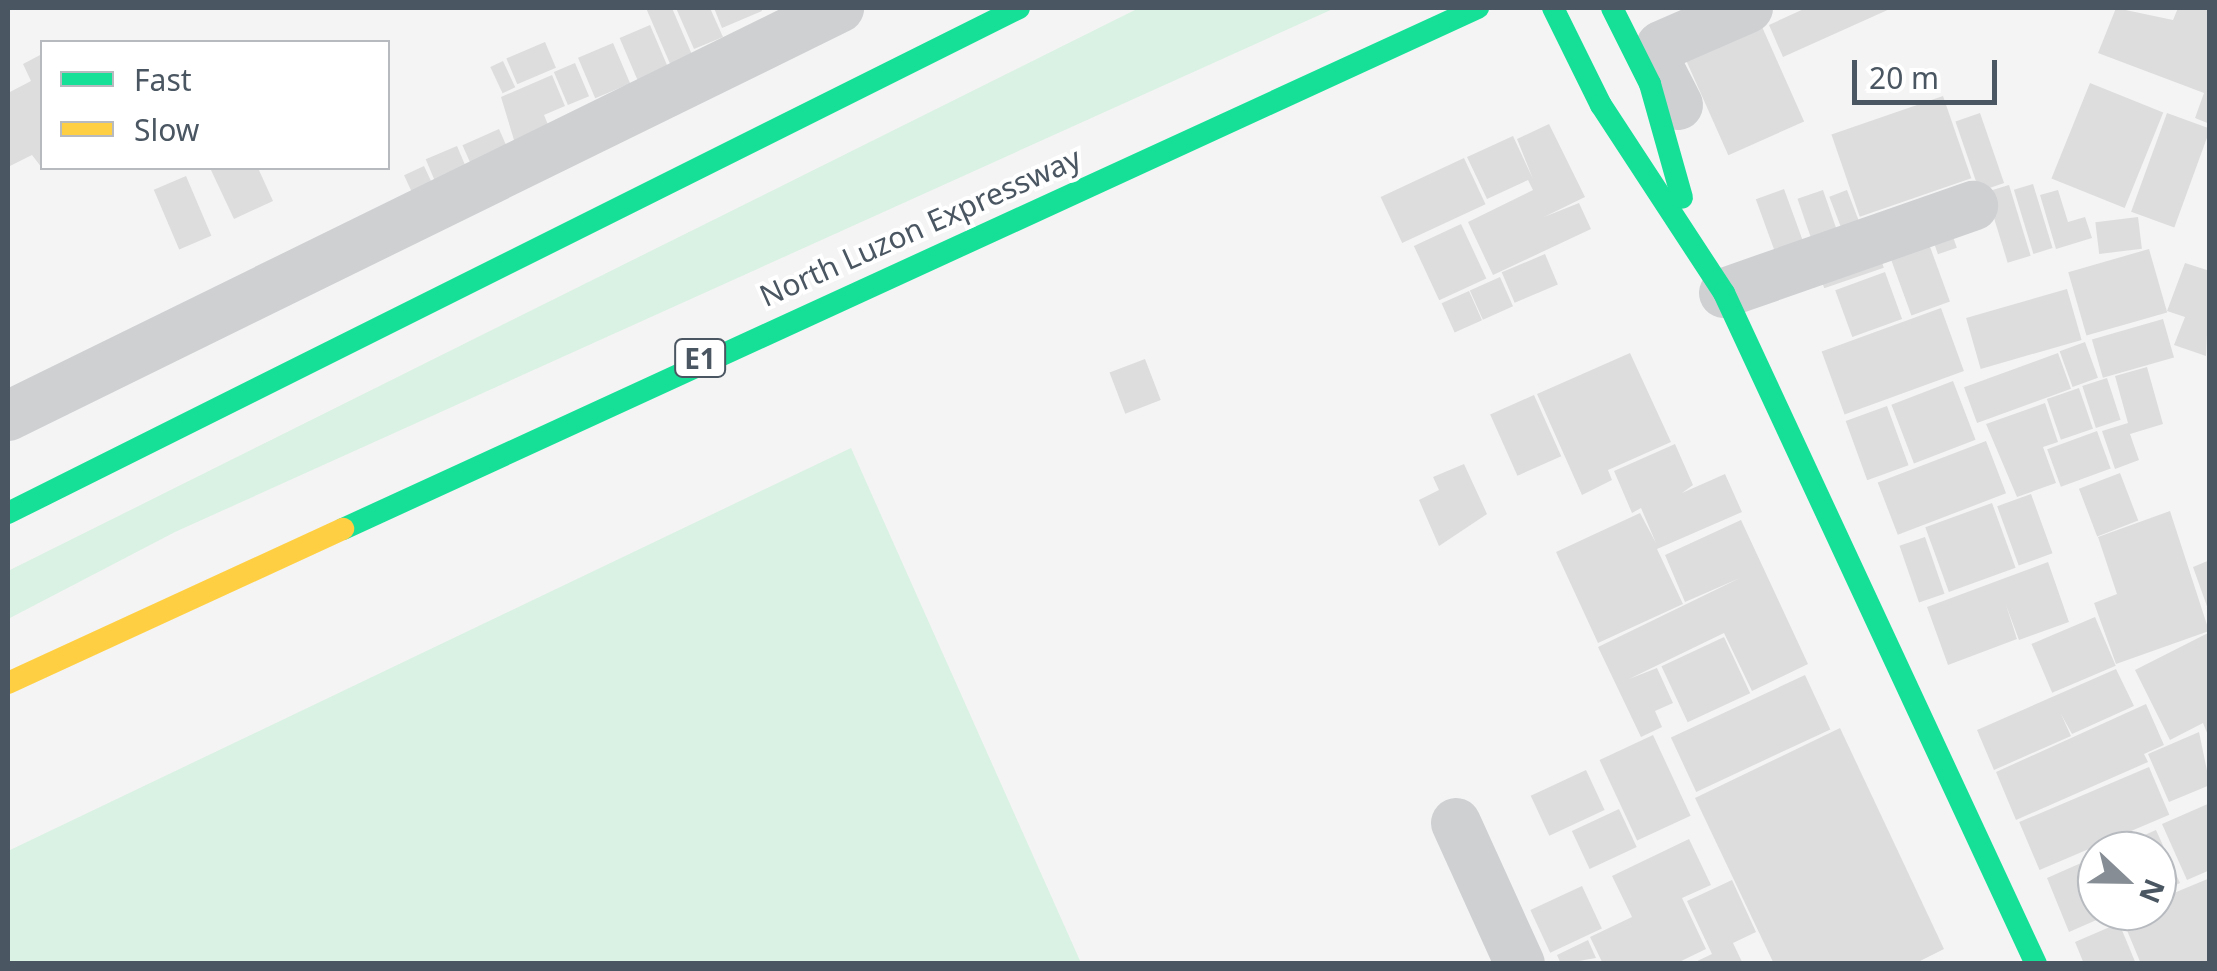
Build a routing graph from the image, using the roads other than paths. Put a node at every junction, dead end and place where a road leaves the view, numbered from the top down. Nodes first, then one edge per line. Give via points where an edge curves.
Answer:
1 (839, 8) edge
2 (1020, 8) edge
3 (1478, 8) edge
4 (1553, 8) edge
5 (1612, 8) edge
6 (1748, 8) edge
7 (1973, 206) dead end
8 (1693, 240) junction
9 (1724, 293) junction
10 (8, 416) edge
11 (8, 513) edge
12 (8, 682) edge
13 (1456, 823) dead end
14 (1520, 964) edge
15 (2036, 964) edge

1 - 10 street
2 - 11 main road
3 - 12 main road, North Luzon Expressway / E1
4 - 8 main road via 1602,106
5 - 8 main road via 1650,84
6 - 8 street via 1661,46 1657,64 1703,172
7 - 9 street
8 - 9 main road
9 - 15 main road
13 - 14 street

